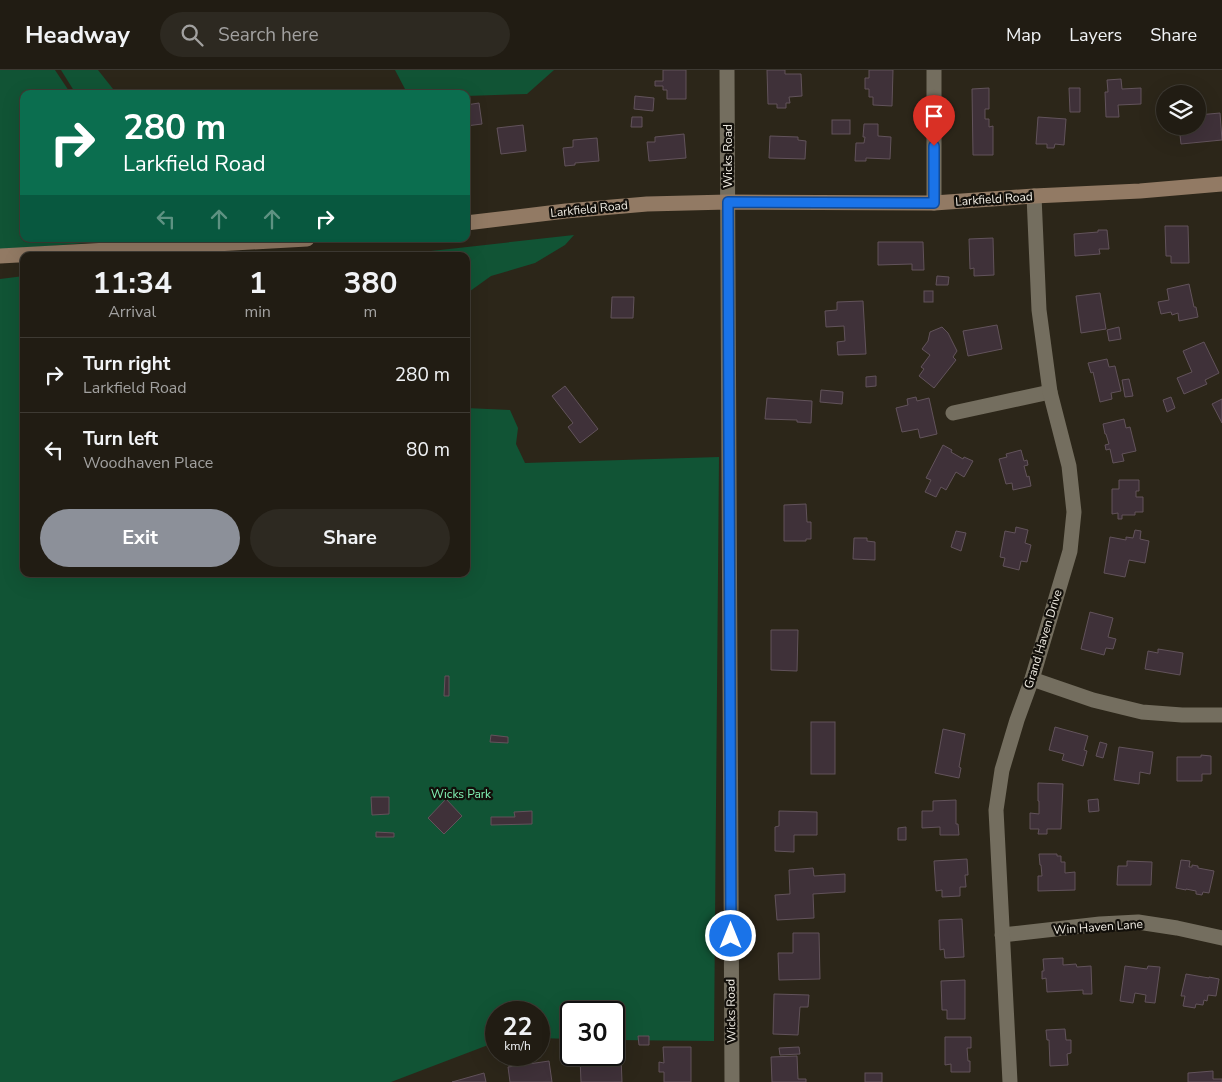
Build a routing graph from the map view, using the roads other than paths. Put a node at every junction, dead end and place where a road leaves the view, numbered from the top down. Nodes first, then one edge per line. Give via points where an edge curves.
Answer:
1 (727, 70) edge
2 (934, 70) edge
3 (1222, 184) edge
4 (1034, 196) junction
5 (728, 202) junction
6 (934, 203) junction
7 (470, 223) edge
8 (253, 242) edge
9 (72, 252) edge
10 (20, 255) edge
11 (0, 256) edge
12 (1050, 392) junction
13 (953, 413) dead end
14 (1032, 679) junction
15 (1222, 715) edge
16 (1002, 935) junction
17 (1222, 938) edge
18 (732, 1082) edge
19 (1010, 1082) edge

1 - 5 street, Wicks Road
2 - 6 street
3 - 4 main road, Larkfield Road
4 - 6 main road, Larkfield Road
4 - 12 street, Grand Haven Drive via 1040,310
5 - 6 main road, Larkfield Road
5 - 7 main road, Larkfield Road via 646,204
5 - 18 street, Wicks Road
8 - 9 main road
10 - 11 main road
12 - 13 street
12 - 14 street, Grand Haven Drive via 1069,466 1074,512 1070,551
14 - 15 street via 1093,700 1142,712
14 - 16 street, Grand Haven Drive via 1002,770 996,810
16 - 17 street, Win Haven Lane via 1138,922
16 - 19 street, Grand Haven Drive

